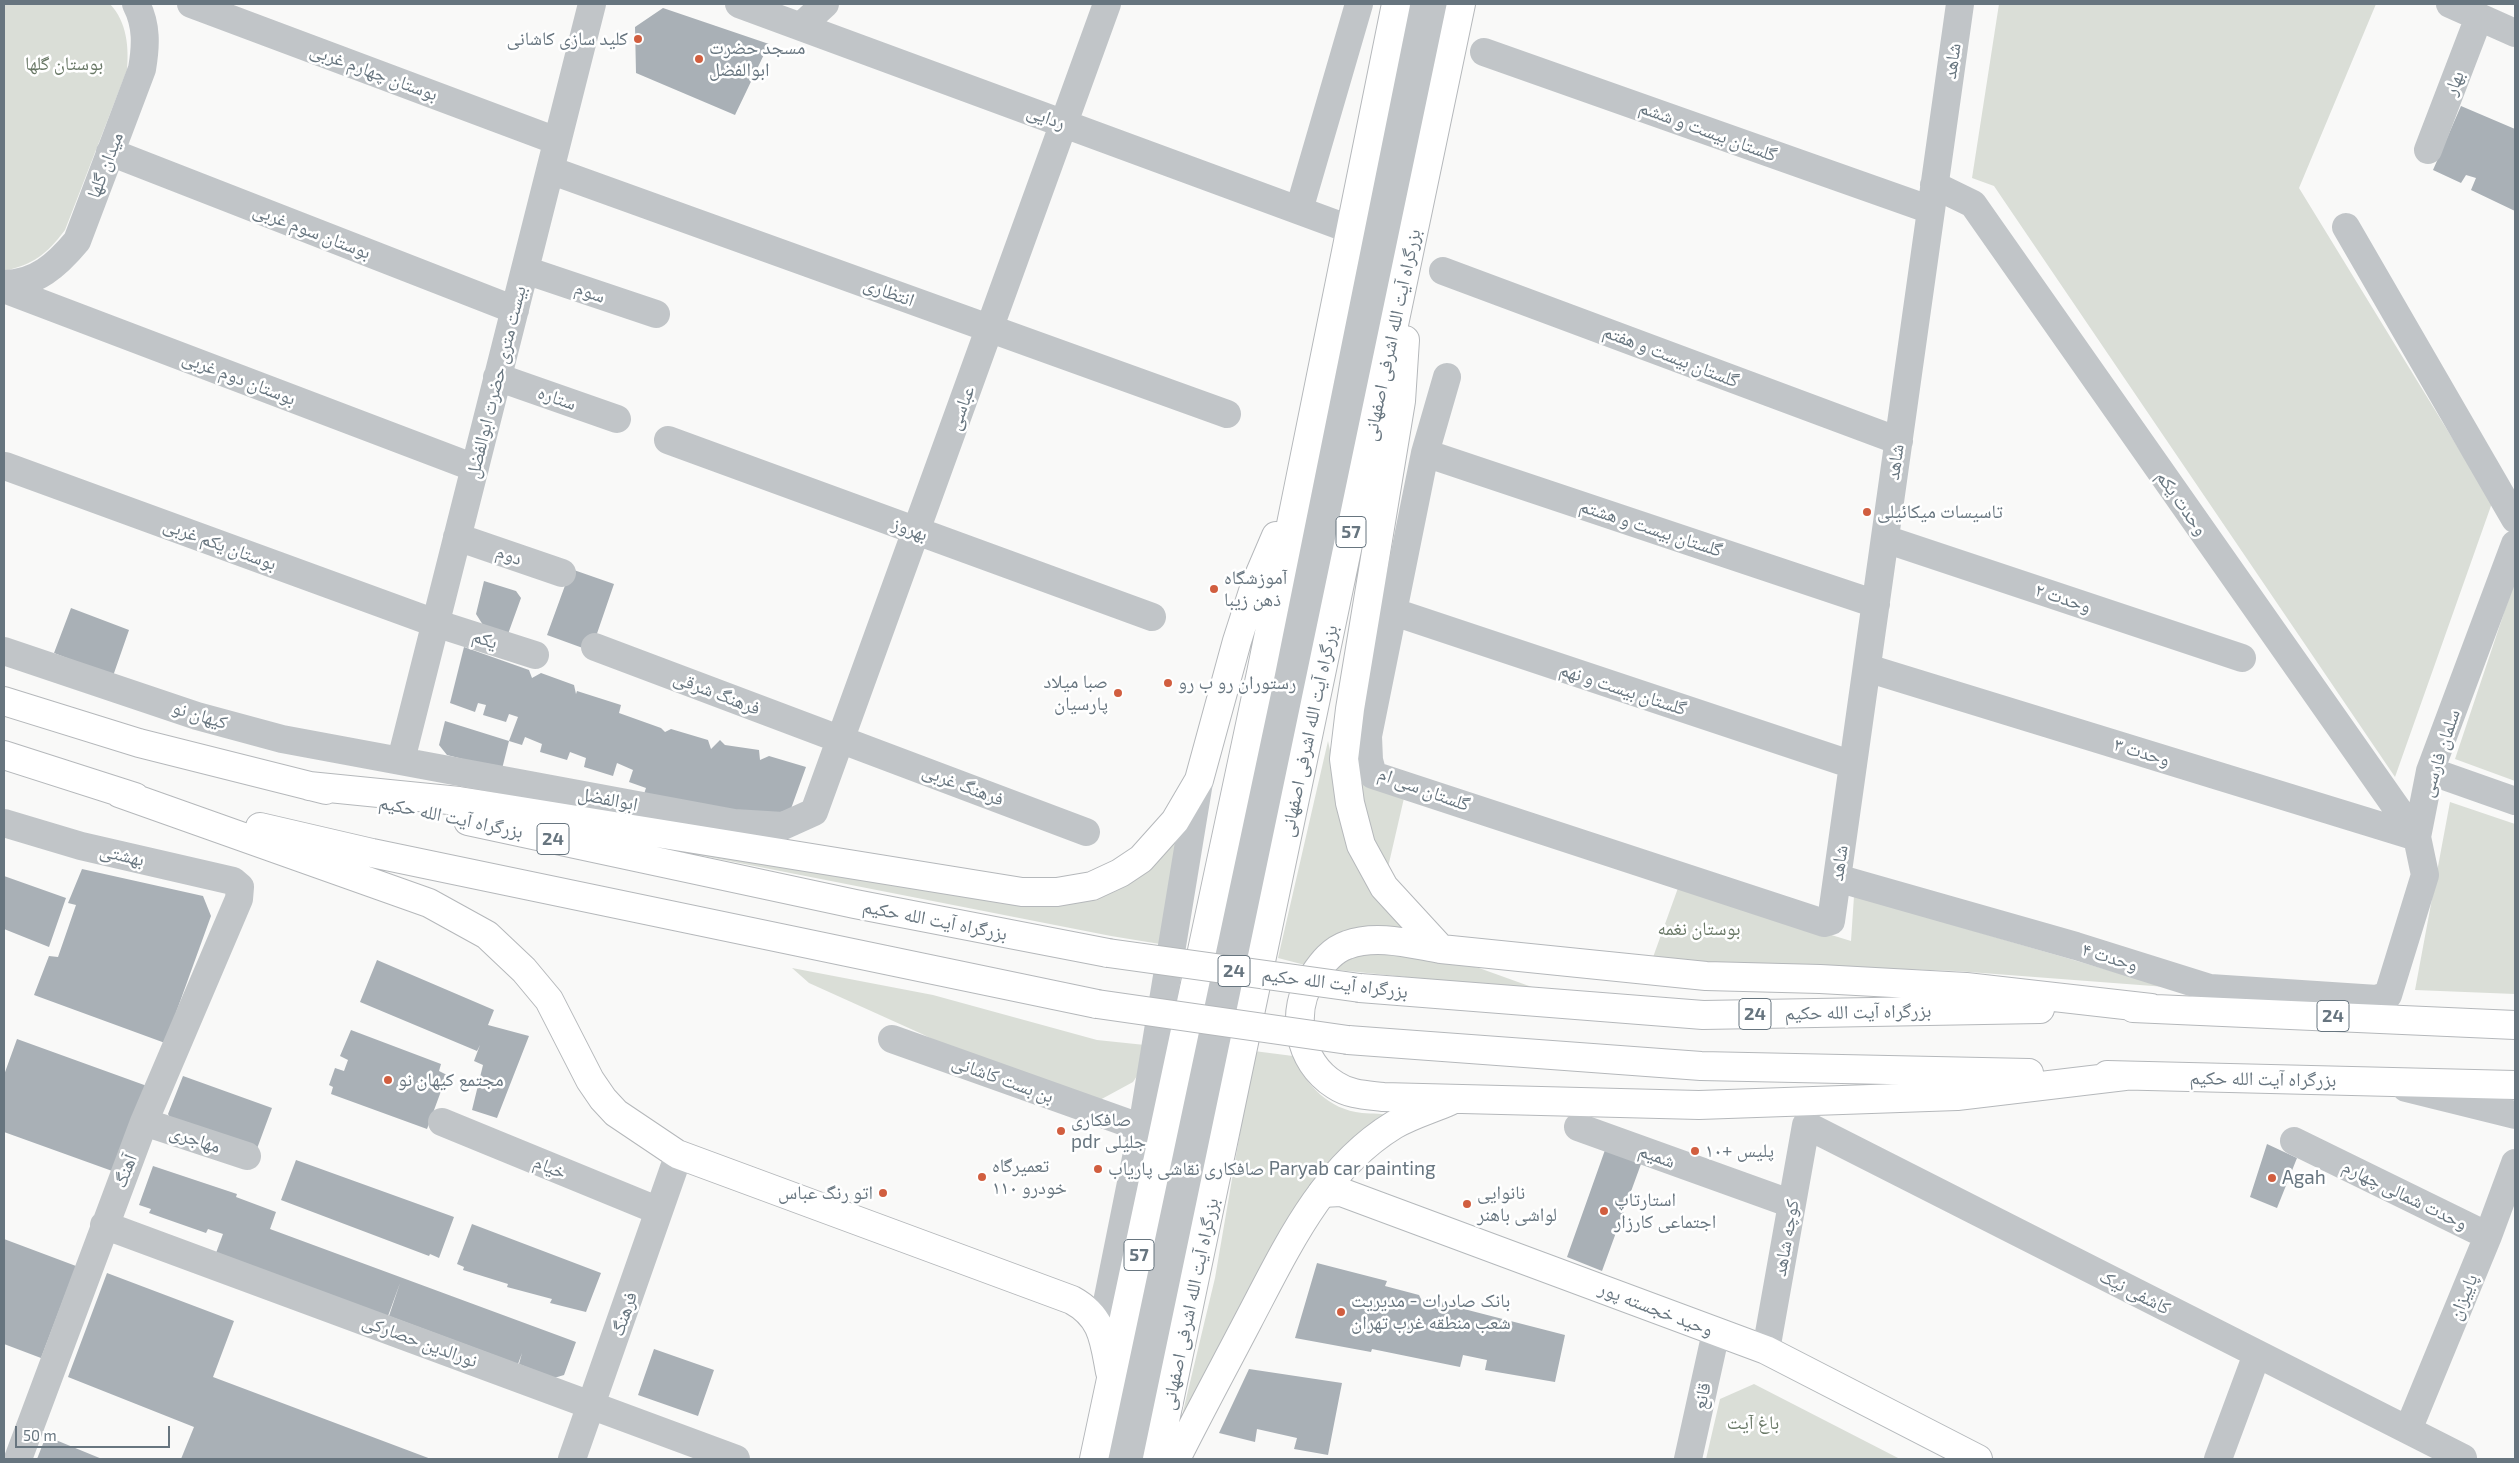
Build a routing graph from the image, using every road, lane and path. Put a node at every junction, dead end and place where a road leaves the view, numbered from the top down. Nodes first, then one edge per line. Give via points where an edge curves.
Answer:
1 (136, 4) edge
2 (191, 4) edge
3 (592, 4) edge
4 (739, 4) edge
5 (825, 4) edge
6 (1107, 4) edge
7 (1359, 4) edge
8 (1403, 4) edge
9 (1440, 4) edge
10 (1461, 4) edge
11 (1960, 4) edge
12 (2450, 4) edge
13 (2479, 17) junction
14 (801, 26) junction
15 (2515, 33) edge
16 (1484, 52) dead end
17 (1064, 123) junction
18 (557, 140) junction
19 (2428, 150) dead end
20 (110, 152) junction
21 (550, 170) junction
22 (1933, 198) junction
23 (1299, 210) junction
24 (2346, 227) dead end
25 (1352, 230) junction
26 (1411, 245) junction
27 (525, 270) junction
28 (1443, 270) dead end
29 (4, 284) edge
30 (4, 289) edge
31 (514, 310) junction
32 (656, 314) dead end
33 (990, 328) junction
34 (1447, 377) dead end
35 (498, 378) junction
36 (1227, 414) dead end
37 (617, 419) dead end
38 (668, 440) dead end
39 (1898, 441) junction
40 (1425, 453) junction
41 (5, 466) dead end
42 (475, 468) junction
43 (1299, 479) junction
44 (2515, 519) edge
45 (916, 531) junction
46 (457, 537) junction
47 (1885, 539) junction
48 (2515, 544) edge
49 (562, 573) dead end
50 (1876, 604) junction
51 (1394, 612) junction
52 (1152, 617) dead end
53 (436, 623) junction
54 (595, 647) dead end
55 (4, 651) edge
56 (535, 655) dead end
57 (2242, 658) dead end
58 (1867, 668) junction
59 (4, 701) edge
60 (840, 739) junction
61 (4, 755) edge
62 (401, 760) junction
63 (1853, 765) junction
64 (2430, 771) junction
65 (1199, 780) junction
66 (309, 786) junction
67 (119, 793) junction
68 (2515, 801) edge
69 (814, 812) joint
70 (4, 823) edge
71 (1086, 832) dead end
72 (2417, 837) junction
73 (1837, 878) junction
74 (240, 887) joint
75 (1831, 921) joint
76 (1441, 949) junction
77 (2388, 995) joint
78 (2151, 1008) junction
79 (2515, 1024) edge
80 (892, 1040) dead end
81 (2125, 1076) junction
82 (2378, 1082) junction
83 (2515, 1085) edge
84 (1458, 1098) junction
85 (2515, 1115) edge
86 (144, 1122) junction
87 (442, 1122) dead end
88 (1806, 1125) joint
89 (1578, 1127) dead end
90 (1142, 1128) junction
91 (2294, 1142) dead end
92 (247, 1156) dead end
93 (2515, 1163) edge
94 (674, 1168) dead end
95 (1322, 1193) junction
96 (1792, 1204) junction
97 (659, 1211) junction
98 (104, 1224) junction
99 (2488, 1236) junction
100 (1101, 1332) junction
101 (1716, 1332) junction
102 (1766, 1350) junction
103 (2257, 1354) junction
104 (1112, 1384) junction
105 (593, 1405) junction
106 (2408, 1430) junction
107 (2463, 1458) edge
108 (18, 1459) edge
109 (572, 1459) edge
110 (736, 1459) edge
111 (1094, 1459) edge
112 (1115, 1459) edge
113 (1137, 1459) edge
114 (1157, 1459) edge
115 (1176, 1459) edge
116 (1688, 1459) edge
117 (1978, 1459) edge
118 (2218, 1459) edge

1 - 20 street, میدان گلها via 145,29 146,49 142,69
2 - 18 street, بوستان چهارم غربی
3 - 18 street, بیست متری حضرت ابوالفضل
4 - 14 street, ردایی
5 - 14 street
6 - 17 street, عباسی
7 - 8 street
7 - 23 street
8 - 25 main road, 57
8 - 112 street via 1359,296 1293,594 1225,944 1199,1053 1165,1235
9 - 113 street via 1318,588 1290,746 1226,1057
10 - 26 main road, بزرگراه آیت الله اشرفی اصفهانی / 57
11 - 22 street, شاهد
12 - 13 street
13 - 15 street
13 - 19 street, بهار
14 - 17 street, ردایی
16 - 22 street, گلستان بیست و ششم
17 - 23 street, ردایی
17 - 33 street, عباسی
18 - 21 street, بیست متری حضرت ابوالفضل
20 - 29 street, میدان گلها via 76,241 60,262 37,277 18,284
20 - 31 street, بوستان سوم غربی
21 - 27 street, بیست متری حضرت ابوالفضل
21 - 33 street, انتظاری
22 - 39 street, شاهد
22 - 72 street, وحدت یکم via 1973,204
23 - 25 street, ردایی
24 - 44 street
25 - 43 main road, 57
26 - 76 main road via 1401,401 1344,760 1350,803 1364,851 1384,887
26 - 114 main road, بزرگراه آیت الله اشرفی اصفهانی / 57
27 - 31 street, بیست متری حضرت ابوالفضل
27 - 32 street, سوم
28 - 39 street, گلستان بیست و هفتم
30 - 42 street, بوستان دوم غربی
31 - 35 street, بیست متری حضرت ابوالفضل
33 - 36 street, انتظاری
33 - 45 street, عباسی
34 - 40 street, گلستان سی ام
35 - 37 street, ستاره
35 - 42 street, بیست متری حضرت ابوالفضل
38 - 45 street, بهروز
39 - 47 street, شاهد
40 - 50 street, گلستان بیست و هشتم
40 - 51 street, گلستان سی ام
41 - 53 street, بوستان یکم غربی
42 - 46 street, بیست متری حضرت ابوالفضل
43 - 65 main road via 1255,585
43 - 104 main road, 57
45 - 52 street, بهروز
45 - 60 street, عباسی
46 - 49 street, دوم
46 - 53 street, بیست متری حضرت ابوالفضل
47 - 50 street, شاهد
47 - 57 street, وحدت ۲
48 - 64 street, سلمان فارسی
50 - 58 street, شاهد
51 - 63 street, گلستان بیست و نهم
51 - 75 street, گلستان سی ام via 1368,736 1373,774 1824,923
53 - 56 street, یکم
53 - 62 street, بیست متری حضرت ابوالفضل
54 - 60 street, فرهنگ شرقی
55 - 62 street, کیهان نو via 206,718 282,739
58 - 63 street, شاهد
58 - 72 street, وحدت ۳
59 - 66 main road, بزرگراه آیت الله حکیم / 24 via 139,743
60 - 69 street, عباسی
60 - 71 street, فرهنگ غربی
61 - 67 main road, بزرگراه آیت الله حکیم
62 - 69 street, ابوالفضل via 734,823 784,826
63 - 73 street, شاهد
64 - 68 street
64 - 72 street, سلمان فارسی
65 - 66 main road via 1175,821 1141,858 1120,873 1092,886 1057,892 1022,892 459,801
65 - 90 street
66 - 78 main road, بزرگراه آیت الله حکیم / 24, bridge via 855,904 1108,953 1360,988 1703,1015
67 - 81 main road, بزرگراه آیت الله حکیم, bridge via 372,853 1097,1004 1348,1040 1701,1066
67 - 100 main road via 429,903 487,935 524,970 549,1000 590,1080 609,1106 676,1154 1072,1300 1087,1308
70 - 74 street, بهشتی via 81,846 233,881
72 - 77 street, سلمان فارسی via 2424,875
73 - 75 street, شاهد
73 - 77 street, وحدت ۴ via 2210,988 2377,999
74 - 86 street, آهنگ via 239,898
76 - 78 main road via 1706,976 1966,987
76 - 84 main road via 1368,940 1346,945 1325,959 1305,988 1300,1020 1304,1049 1316,1069 1335,1086 1355,1094 1374,1096
78 - 79 main road, بزرگراه آیت الله حکیم / 24
80 - 90 street, بن بست کاشانی
81 - 82 main road, بزرگراه آیت الله حکیم
81 - 84 main road via 1957,1096 1708,1105
82 - 83 main road, بزرگراه آیت الله حکیم
82 - 85 street
84 - 95 main road via 1394,1125 1362,1149
86 - 92 street, مهاجری
86 - 98 street, آهنگ
87 - 97 street, خیام
88 - 96 street, کوچه شاهد
88 - 103 street, کاشفی نیک
89 - 96 street, شمیم
90 - 100 street
91 - 99 street, وحدت شمالی چهارم
93 - 99 street, پاییزان
94 - 97 street, فرهنگ
95 - 101 main road, وحید خجسته پور via 1341,1192 1360,1198
95 - 115 main road via 1276,1267
96 - 102 street, کوچه شاهد
97 - 105 street, فرهنگ
98 - 105 street, نورالدین حصارکی
98 - 108 street, آهنگ
99 - 106 street, پاییزان
100 - 104 main road
101 - 102 main road, وحید خجسته پور
101 - 116 street, قانع
102 - 117 main road, وحید خجسته پور
103 - 106 street, کاشفی نیک
103 - 118 street
104 - 111 main road, 57
105 - 109 street, فرهنگ
105 - 110 street, نورالدین حصارکی
106 - 107 street, کاشفی نیک

